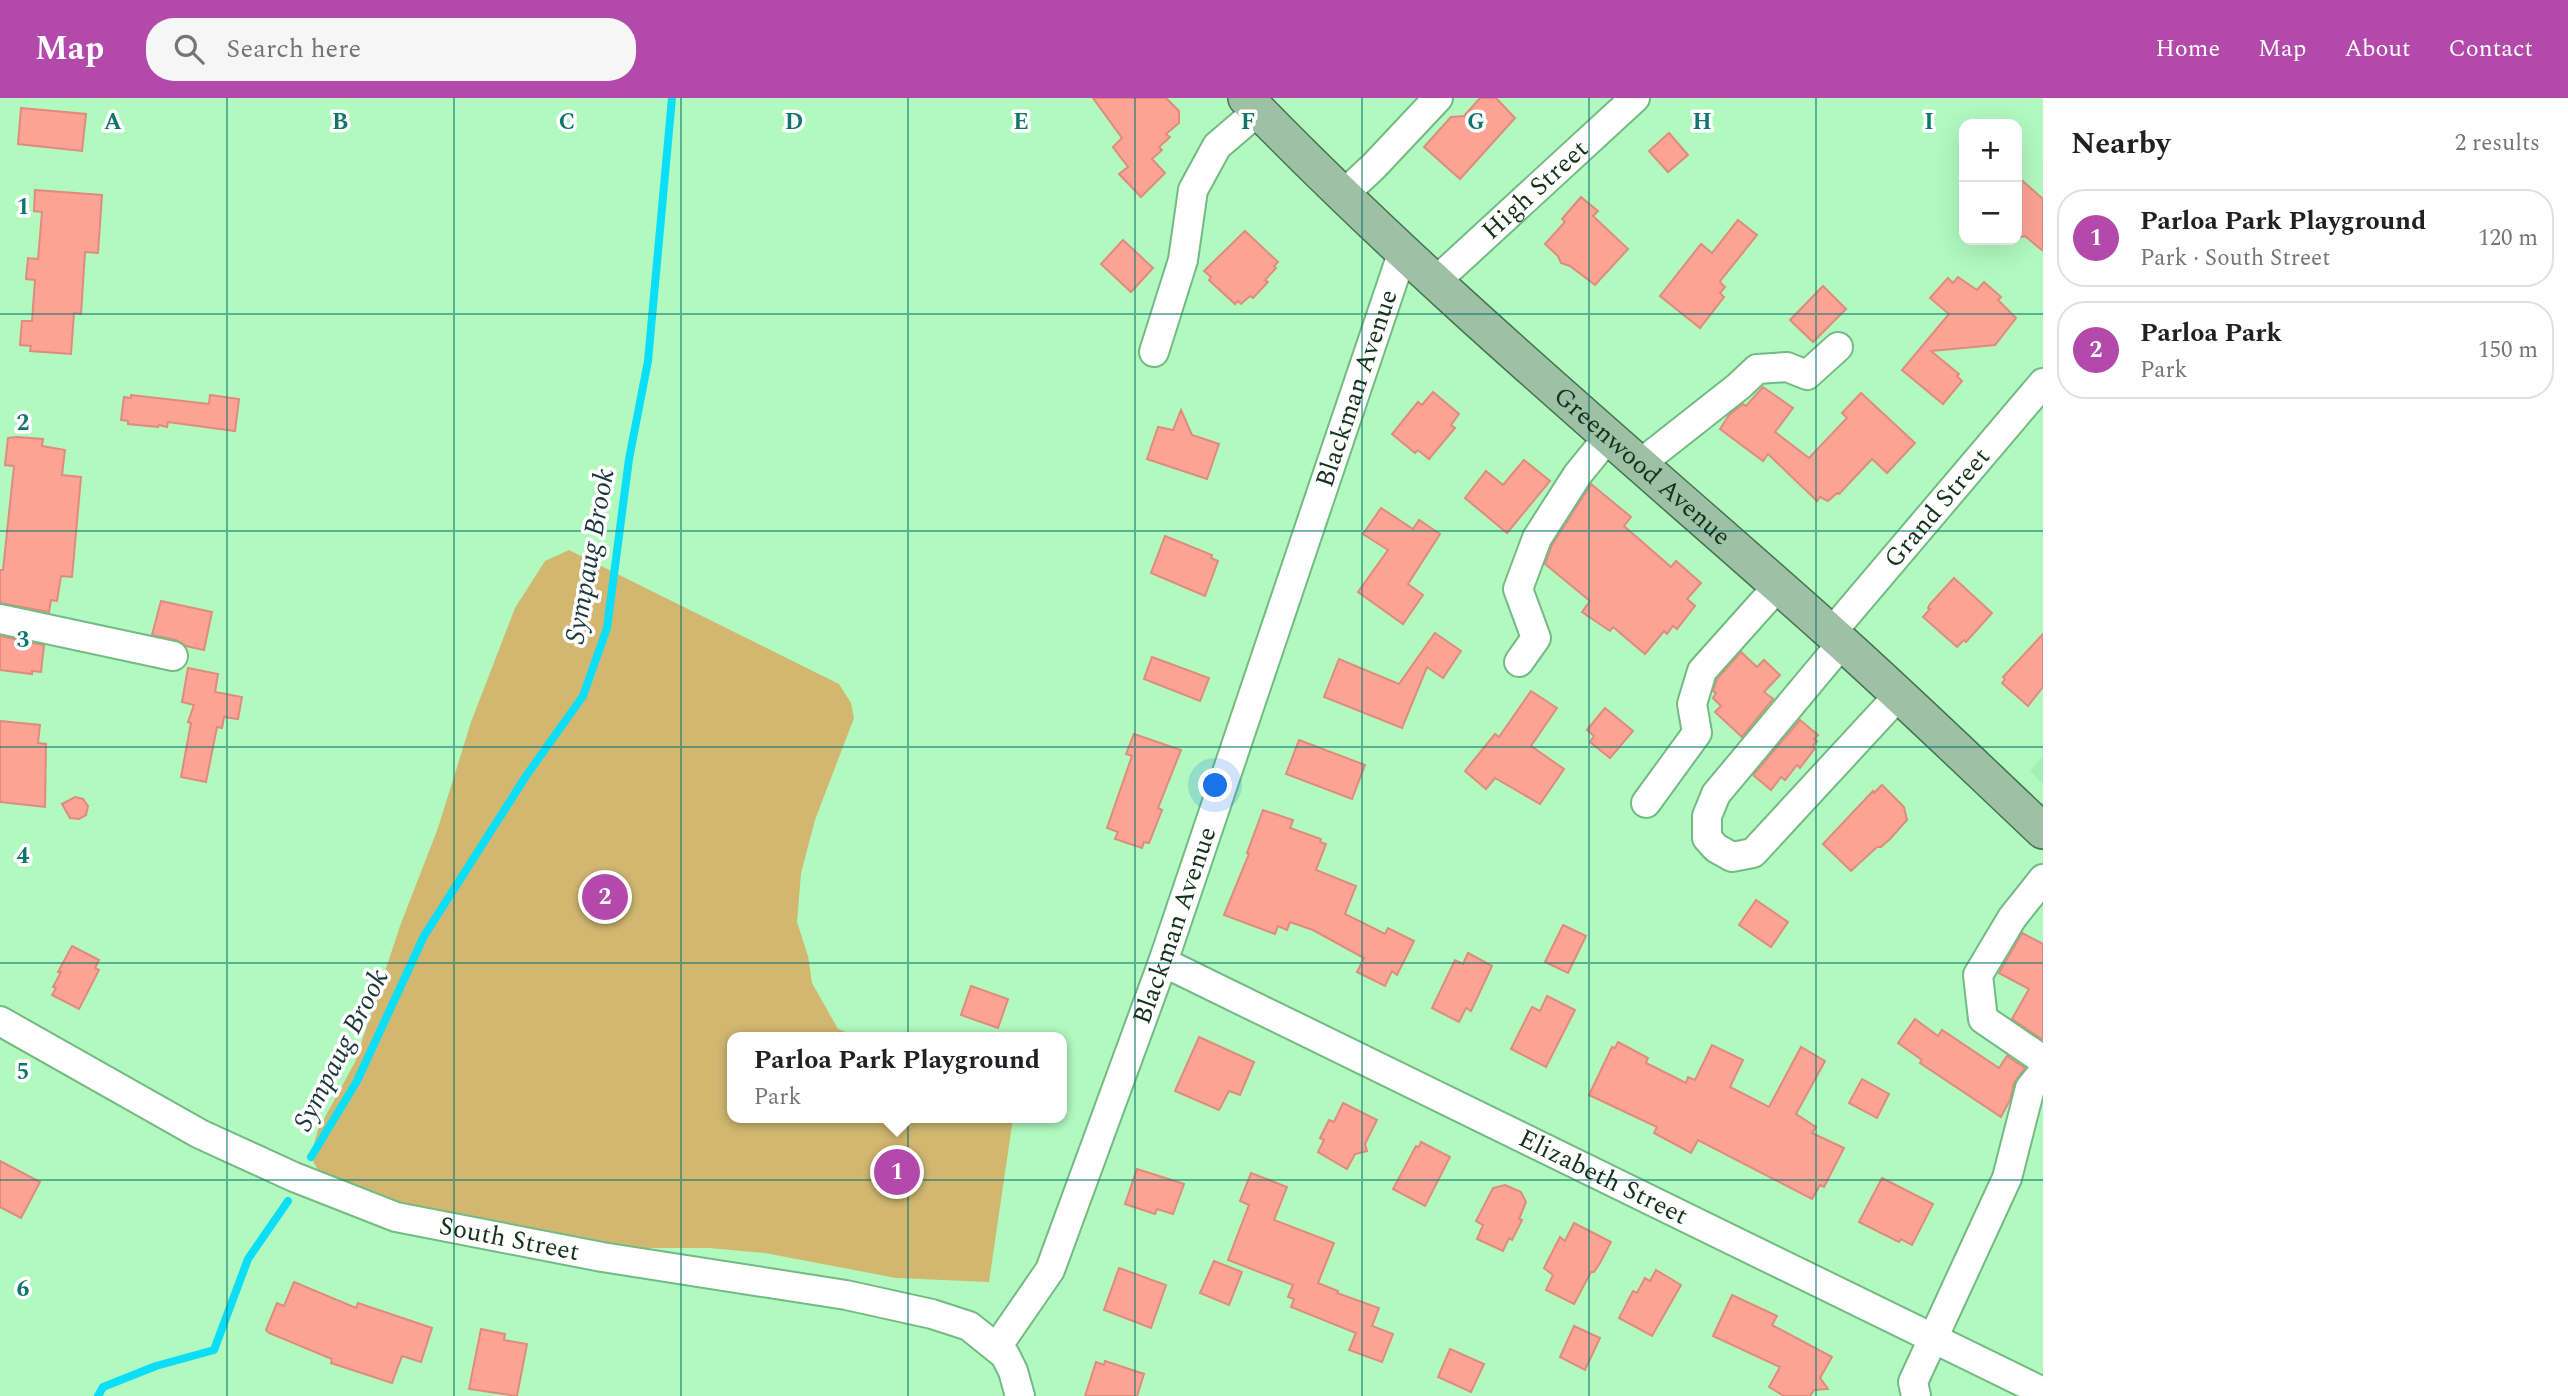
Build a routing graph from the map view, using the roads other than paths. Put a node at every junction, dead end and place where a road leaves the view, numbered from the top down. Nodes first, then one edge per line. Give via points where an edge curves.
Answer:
1 (1437, 98) edge
2 (1635, 98) edge
3 (1252, 104) edge
4 (1343, 195) junction
5 (1403, 251) junction
6 (1435, 282) junction
7 (1838, 347) dead end
8 (1154, 352) dead end
9 (2043, 383) edge
10 (1609, 436) junction
11 (1640, 464) junction
12 (1778, 586) junction
13 (0, 619) edge
14 (1836, 638) junction
15 (173, 656) dead end
16 (1520, 662) dead end
17 (1898, 696) junction
18 (1646, 803) dead end
19 (2043, 831) edge
20 (2038, 896) edge
21 (1163, 962) junction
22 (0, 1021) edge
23 (2043, 1060) edge
24 (2043, 1072) edge
25 (1932, 1337) junction
26 (997, 1347) junction
27 (2043, 1392) edge
28 (1020, 1396) edge
29 (1916, 1396) edge

1 - 4 street
2 - 6 street, High Street
3 - 4 main road, Greenwood Avenue
3 - 8 street via 1217,146 1193,190 1183,260
4 - 5 main road, Greenwood Avenue
5 - 6 main road, Greenwood Avenue
5 - 21 street, Blackman Avenue
6 - 10 main road, Greenwood Avenue
7 - 11 street via 1807,375 1787,367 1757,369
9 - 14 street, Grand Street
10 - 11 main road, Greenwood Avenue
10 - 16 street via 1537,538 1518,589 1536,638
11 - 12 main road, Greenwood Avenue
12 - 14 main road, Greenwood Avenue
12 - 18 street via 1702,671 1692,704 1697,733
13 - 15 street
14 - 17 main road, Greenwood Avenue
14 - 17 street, Grand Street via 1716,794 1707,816 1707,838 1716,848 1732,857 1753,853
17 - 19 main road, Greenwood Avenue
20 - 23 street via 2012,918 1978,975 1983,1019
21 - 25 street, Elizabeth Street
21 - 26 street, Blackman Avenue via 1050,1270
22 - 26 street, South Street via 200,1133 396,1217 907,1308 969,1326
24 - 25 street via 2030,1088 2007,1178
25 - 27 street, Elizabeth Street
25 - 29 street via 1913,1382
26 - 28 street, South Street via 1013,1371

